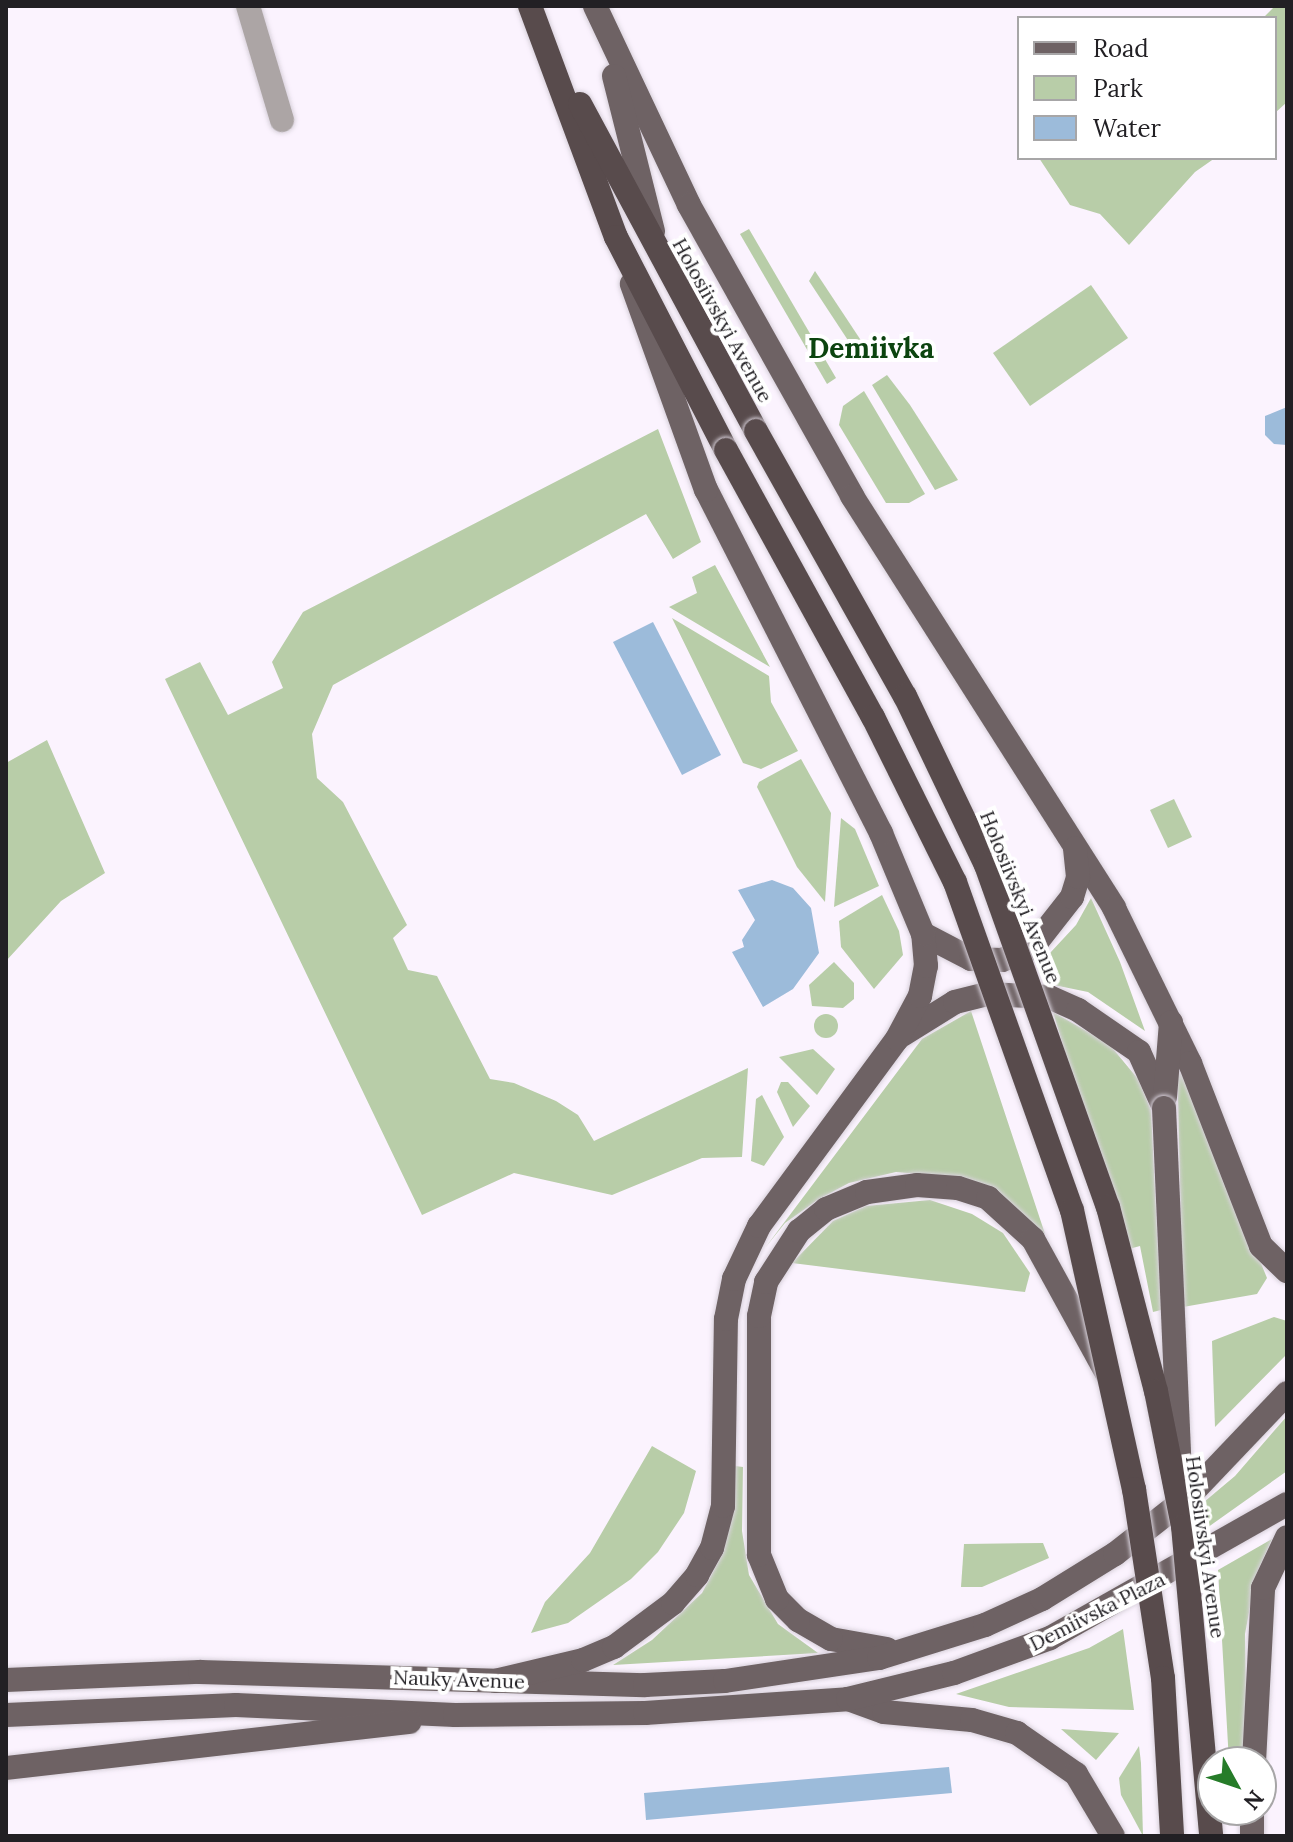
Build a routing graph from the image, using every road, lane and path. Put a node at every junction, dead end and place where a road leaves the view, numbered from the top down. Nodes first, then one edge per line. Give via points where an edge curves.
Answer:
1 (248, 6) edge
2 (531, 10) edge
3 (597, 13) edge
4 (282, 120) dead end
5 (616, 237) junction
6 (659, 252) junction
7 (1074, 839) junction
8 (923, 934) junction
9 (1171, 1020) junction
10 (897, 1039) junction
11 (1164, 1108) junction
12 (1287, 1271) edge
13 (1114, 1384) junction
14 (1287, 1393) edge
15 (1287, 1504) edge
16 (1183, 1526) junction
17 (1287, 1537) edge
18 (909, 1651) junction
19 (6, 1680) edge
20 (495, 1681) junction
21 (848, 1699) junction
22 (6, 1715) edge
23 (455, 1715) junction
24 (1255, 1746) edge
25 (6, 1768) edge
26 (1113, 1836) edge
27 (1172, 1836) edge
28 (1211, 1836) edge

1 - 4 street
2 - 5 highway, Holosiivskyi Avenue
2 - 6 highway, Holosiivskyi Avenue
3 - 6 main road
3 - 7 main road, Holosiivskyi Avenue via 689,205 852,496
5 - 8 main road via 706,490 881,833
5 - 13 highway, Holosiivskyi Avenue, bridge via 873,717 955,882 1072,1210
6 - 16 highway, Holosiivskyi Avenue, bridge via 905,696 986,865 1108,1207 1156,1391
7 - 8 main road via 1078,877 1072,897 1032,948 1002,960 971,959
7 - 9 main road, Holosiivskyi Avenue
8 - 10 main road via 926,966 920,996
9 - 11 main road
9 - 12 main road, Holosiivskyi Avenue via 1261,1246
10 - 11 main road via 955,1002 987,994 1049,997 1078,1010 1139,1052
10 - 20 main road via 779,1196 738,1269 726,1319 723,1506 712,1548 697,1575 665,1610 614,1647
11 - 16 main road, bridge
13 - 18 main road, bridge via 1072,1315 1053,1270 1011,1214 988,1198 958,1188 917,1185 867,1192 826,1209 799,1231 766,1282 759,1316 759,1555 784,1606 831,1639
13 - 27 highway, Holosiivskyi Avenue, bridge via 1163,1678
14 - 18 main road, Demiivska Plaza via 1189,1496 1115,1554 1042,1599
15 - 21 main road, Demiivska Plaza via 1050,1638 954,1673
16 - 28 highway, Holosiivskyi Avenue, bridge
17 - 24 main road via 1263,1588
18 - 20 main road, Nauky Avenue via 725,1681
19 - 20 main road, Nauky Avenue via 200,1672
21 - 23 main road, Nauky Avenue via 728,1711
21 - 26 main road via 884,1712 972,1720 1017,1733 1076,1774
22 - 23 main road, Nauky Avenue via 236,1705
23 - 25 main road, Nauky Avenue via 352,1732 160,1747

